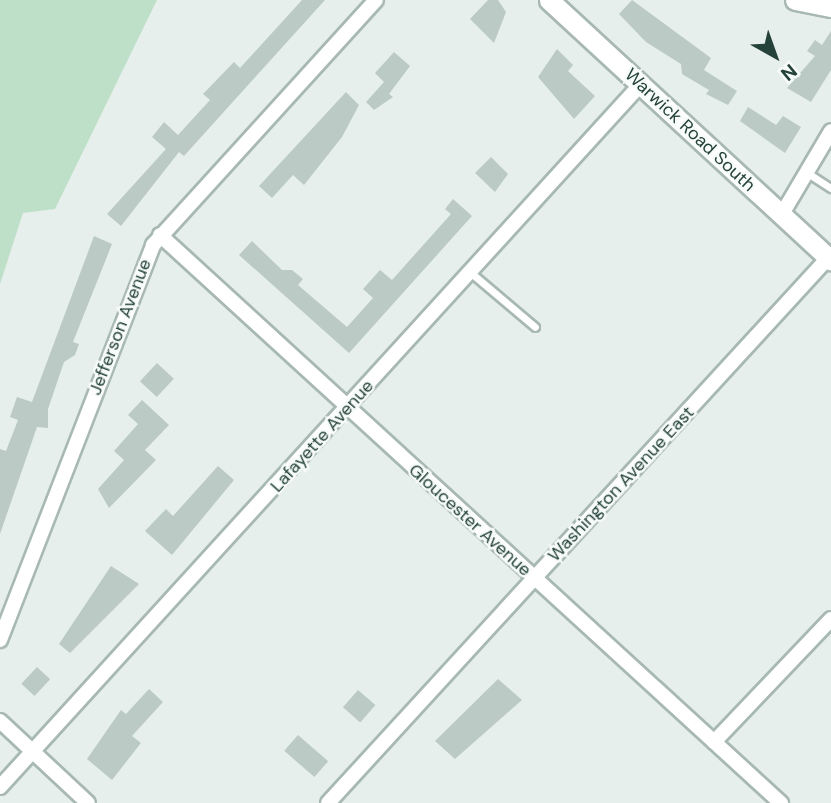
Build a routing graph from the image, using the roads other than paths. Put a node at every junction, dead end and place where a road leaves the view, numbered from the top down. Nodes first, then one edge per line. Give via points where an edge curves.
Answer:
1 (376, 0) edge
2 (549, 0) edge
3 (795, 0) edge
4 (831, 6) edge
5 (641, 84) junction
6 (831, 131) edge
7 (806, 172) junction
8 (831, 188) edge
9 (782, 214) junction
10 (160, 235) junction
11 (830, 259) edge
12 (470, 272) junction
13 (535, 327) dead end
14 (347, 408) junction
15 (534, 579) junction
16 (831, 619) edge
17 (0, 640) edge
18 (0, 722) edge
19 (714, 742) junction
20 (33, 752) junction
21 (0, 787) edge
22 (88, 803) edge
23 (328, 803) edge
24 (781, 803) edge

1 - 10 street, Jefferson Avenue
2 - 5 street, Warwick Road South
3 - 4 street
5 - 9 street, Warwick Road South
5 - 12 street, Lafayette Avenue
6 - 7 street
7 - 8 lane
7 - 9 street
9 - 11 street, Warwick Road South
10 - 14 street, Gloucester Avenue
10 - 17 street, Jefferson Avenue via 135,281
11 - 15 street, Washington Avenue East
12 - 13 lane
12 - 14 street, Lafayette Avenue
14 - 15 street, Gloucester Avenue
14 - 20 street, Lafayette Avenue
15 - 19 street, Gloucester Avenue
15 - 23 street, Washington Avenue East
16 - 19 street
18 - 20 street
19 - 24 street, Gloucester Avenue
20 - 21 street, Lafayette Avenue
20 - 22 street

